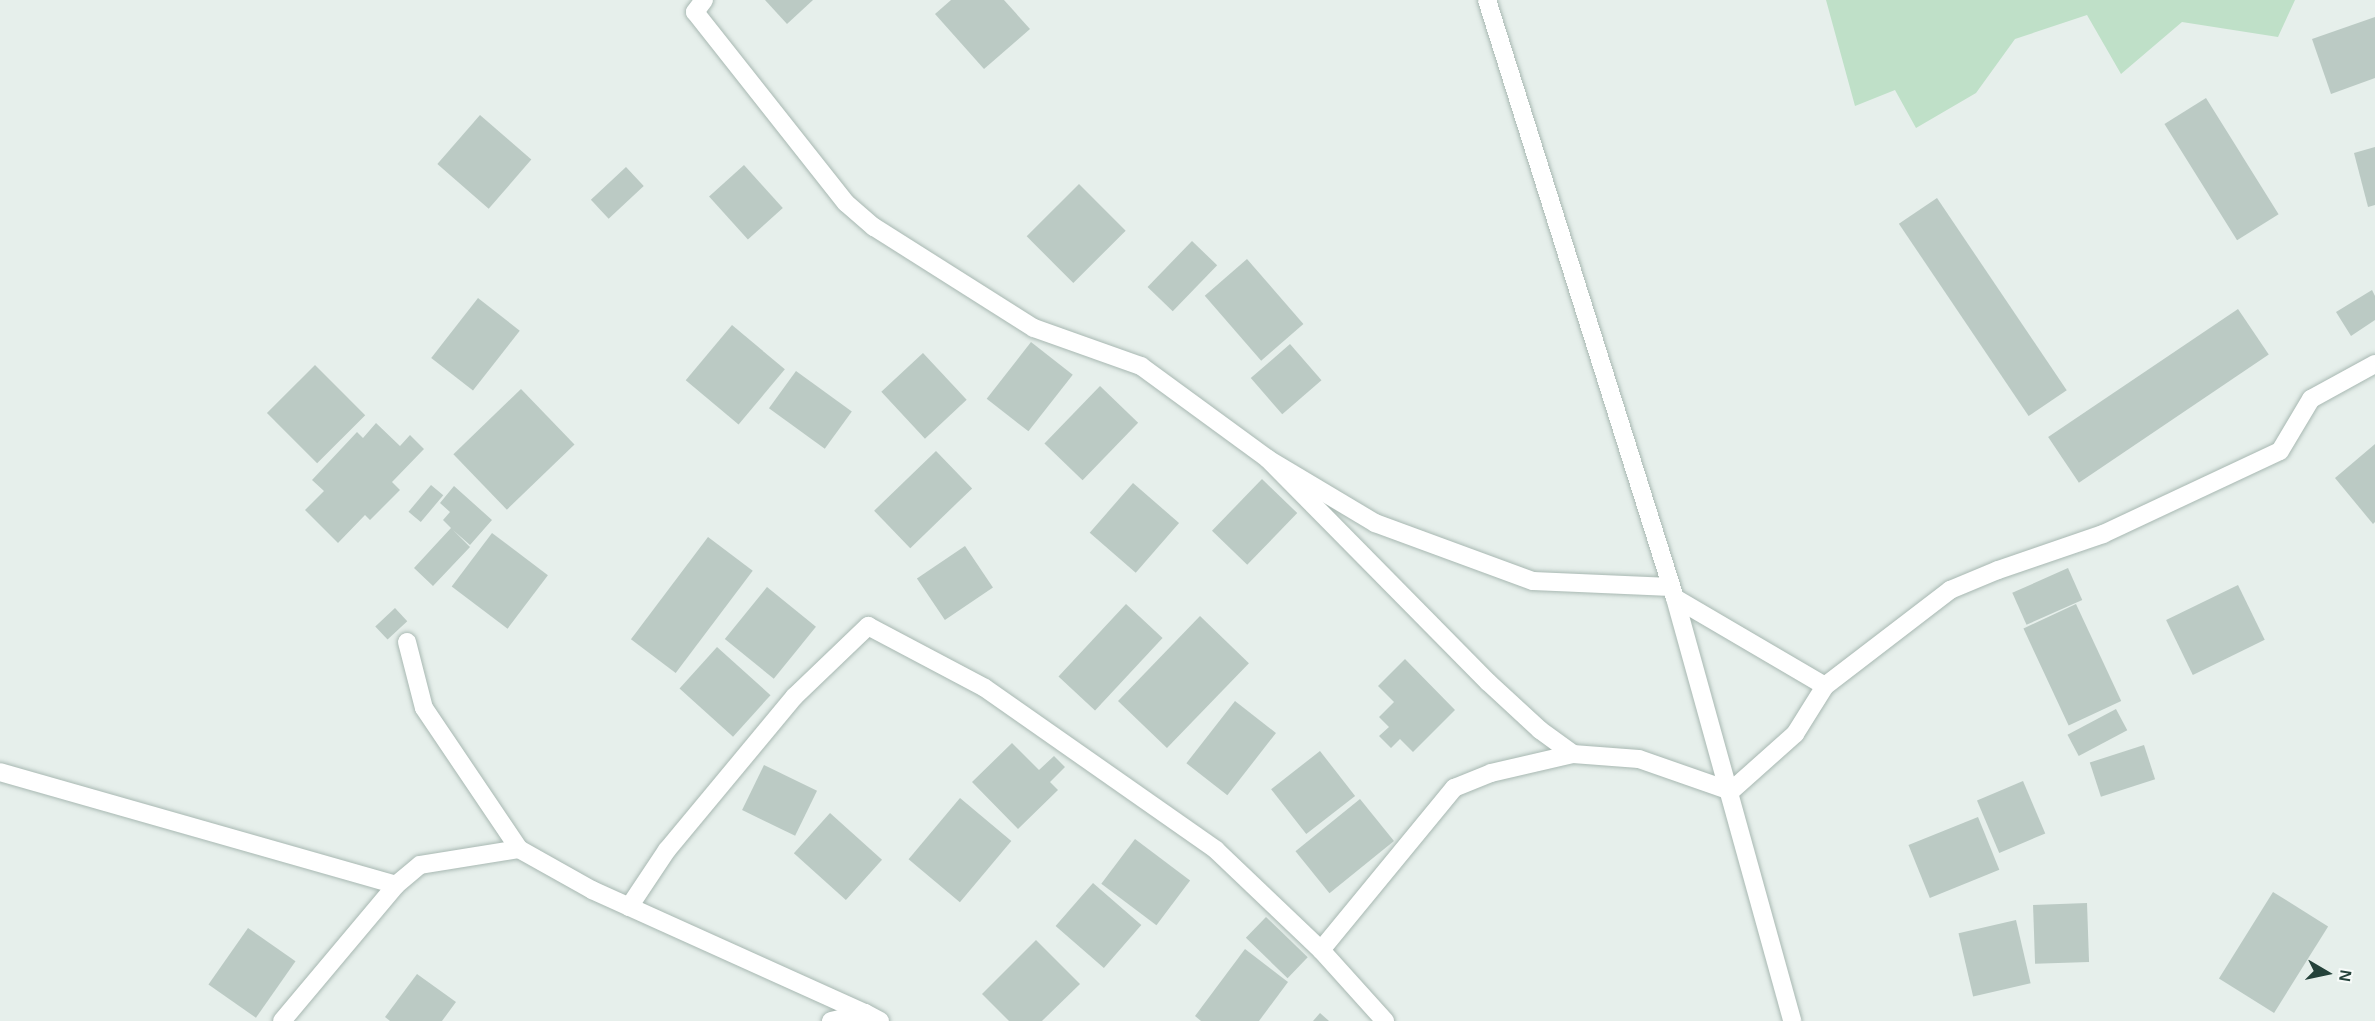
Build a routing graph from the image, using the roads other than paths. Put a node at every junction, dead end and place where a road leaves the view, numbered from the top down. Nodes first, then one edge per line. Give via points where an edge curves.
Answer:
1 (704, 0) edge
2 (1487, 0) edge
3 (2375, 364) edge
4 (1268, 459) junction
5 (1673, 592) junction
6 (406, 642) dead end
7 (1825, 686) junction
8 (1573, 754) junction
9 (0, 772) edge
10 (1731, 791) junction
11 (519, 849) junction
12 (396, 885) junction
13 (629, 907) junction
14 (1321, 950) junction
15 (873, 1017) edge
16 (282, 1021) edge
17 (831, 1021) edge
18 (1385, 1021) edge
19 (1792, 1021) edge

1 - 4 street via 695,12 846,204 874,227 1034,328 1141,366
2 - 5 street
3 - 7 street via 2311,399 2280,451 2103,534 1950,590
4 - 5 street via 1375,523 1533,581
4 - 8 street via 1488,682 1540,730
5 - 7 street
5 - 10 street
6 - 11 street via 424,708
7 - 10 street via 1794,734
8 - 10 street via 1639,759
8 - 14 street via 1491,773 1454,788
9 - 12 street
10 - 19 street
11 - 12 street via 420,865
11 - 13 street
12 - 16 street
13 - 14 street via 667,850 794,697 868,626 985,688 1216,850
13 - 15 street
14 - 18 street
15 - 17 street

